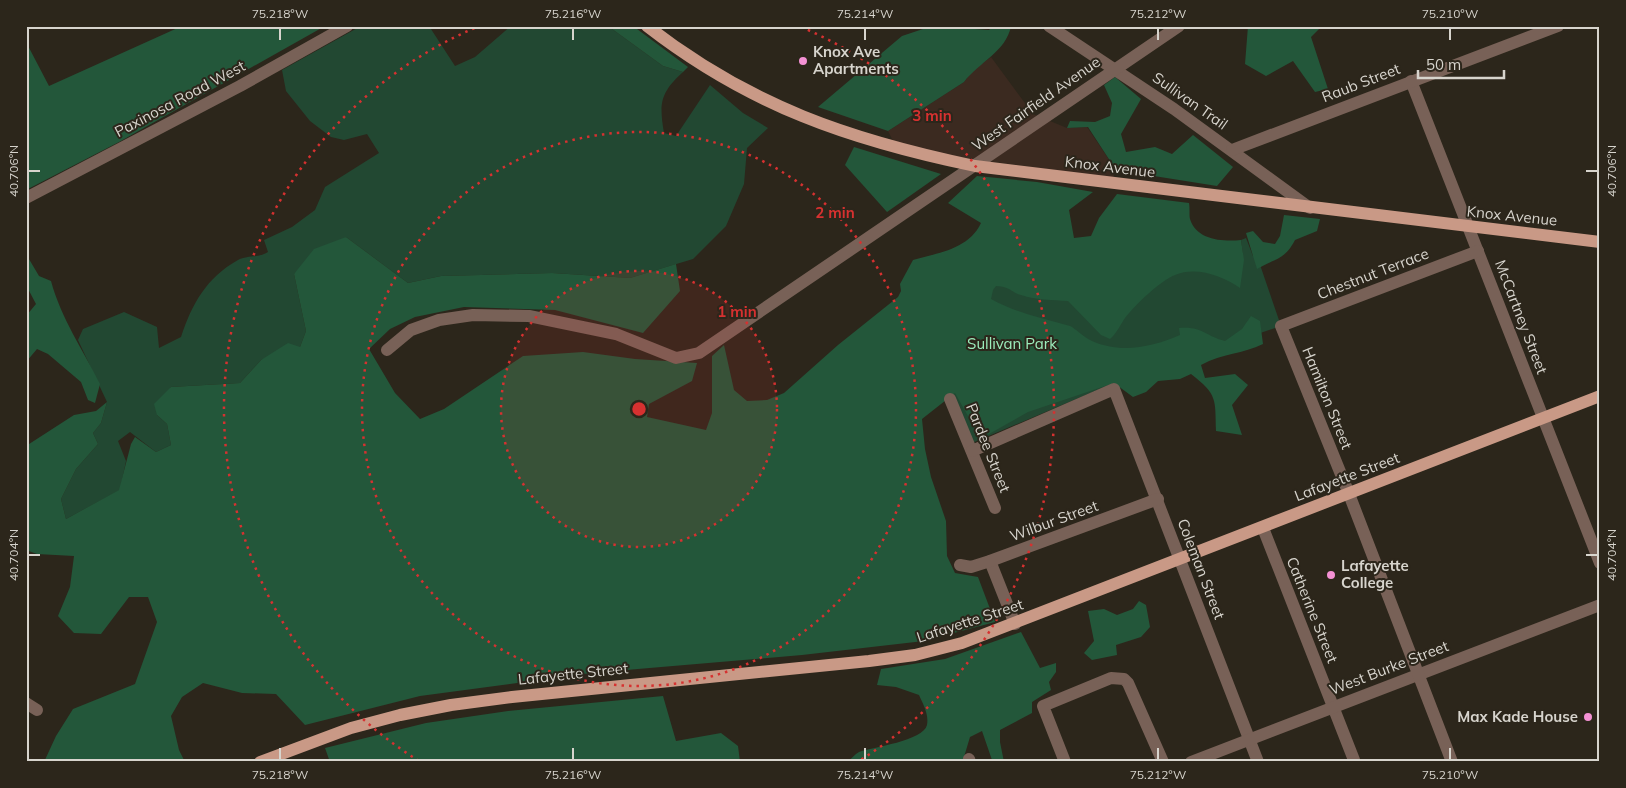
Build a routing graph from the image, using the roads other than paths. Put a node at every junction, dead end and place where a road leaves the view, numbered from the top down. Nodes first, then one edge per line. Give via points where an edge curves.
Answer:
1 (347, 26) edge
2 (647, 26) edge
3 (1048, 26) edge
4 (1179, 26) edge
5 (1558, 26) edge
6 (1115, 68) junction
7 (1411, 81) junction
8 (1232, 150) junction
9 (975, 166) junction
10 (26, 198) edge
11 (1310, 208) junction
12 (1468, 228) junction
13 (1600, 242) edge
14 (1478, 251) junction
15 (1280, 326) joint
16 (387, 350) dead end
17 (1600, 396) edge
18 (950, 400) dead end
19 (1543, 418) junction
20 (972, 451) junction
21 (1349, 494) junction
22 (1158, 499) junction
23 (995, 508) dead end
24 (1262, 528) junction
25 (1179, 560) junction
26 (990, 561) junction
27 (1600, 564) edge
28 (960, 566) dead end
29 (1600, 604) edge
30 (1015, 624) junction
31 (1418, 674) junction
32 (26, 703) edge
33 (1334, 707) junction
34 (37, 710) dead end
35 (1250, 739) junction
36 (1354, 760) dead end
37 (260, 762) edge
38 (1065, 762) edge
39 (1163, 762) edge
40 (1190, 762) edge
41 (1258, 762) edge
42 (1452, 762) edge

1 - 10 street, Paxinosa Road West
2 - 9 main road, Knox Avenue via 729,83 802,117 880,144
3 - 6 street, Sullivan Trail
4 - 6 street, West Fairfield Avenue
5 - 7 street, Raub Street
6 - 8 street, Sullivan Trail
6 - 9 street, West Fairfield Avenue
7 - 8 street, Raub Street
7 - 12 street, McCartney Street
8 - 11 street, Sullivan Trail
9 - 11 main road, Knox Avenue
9 - 16 street, West Fairfield Avenue via 689,357 676,358 616,334 520,316 472,315 440,320 411,330
11 - 12 main road, Knox Avenue
12 - 13 main road, Knox Avenue
12 - 14 street, McCartney Street
14 - 15 street, Chestnut Terrace
14 - 19 street, McCartney Street
15 - 21 street, Hamilton Street
17 - 19 main road, Lafayette Street
18 - 20 street, Pardee Street
19 - 21 main road, Lafayette Street
19 - 27 street, McCartney Street
20 - 22 street, Coleman Street via 1114,388
20 - 23 street, Pardee Street
21 - 24 main road, Lafayette Street
21 - 31 street, Hamilton Street
22 - 25 street, Coleman Street
22 - 26 street, Wilbur Street
24 - 25 main road, Lafayette Street
24 - 33 street, Catherine Street
25 - 30 main road, Lafayette Street
25 - 35 street, Coleman Street
26 - 28 street, Wilbur Street via 971,567
26 - 30 street
29 - 31 street, West Burke Street
30 - 37 main road, Lafayette Street via 915,655 452,705 351,728
31 - 33 street, West Burke Street
31 - 42 street, Hamilton Street
32 - 34 street
33 - 35 street, West Burke Street
33 - 36 street, Catherine Street
35 - 40 street, West Burke Street
35 - 41 street, Coleman Street
38 - 39 street via 1044,706 1111,678 1124,679 1132,690

